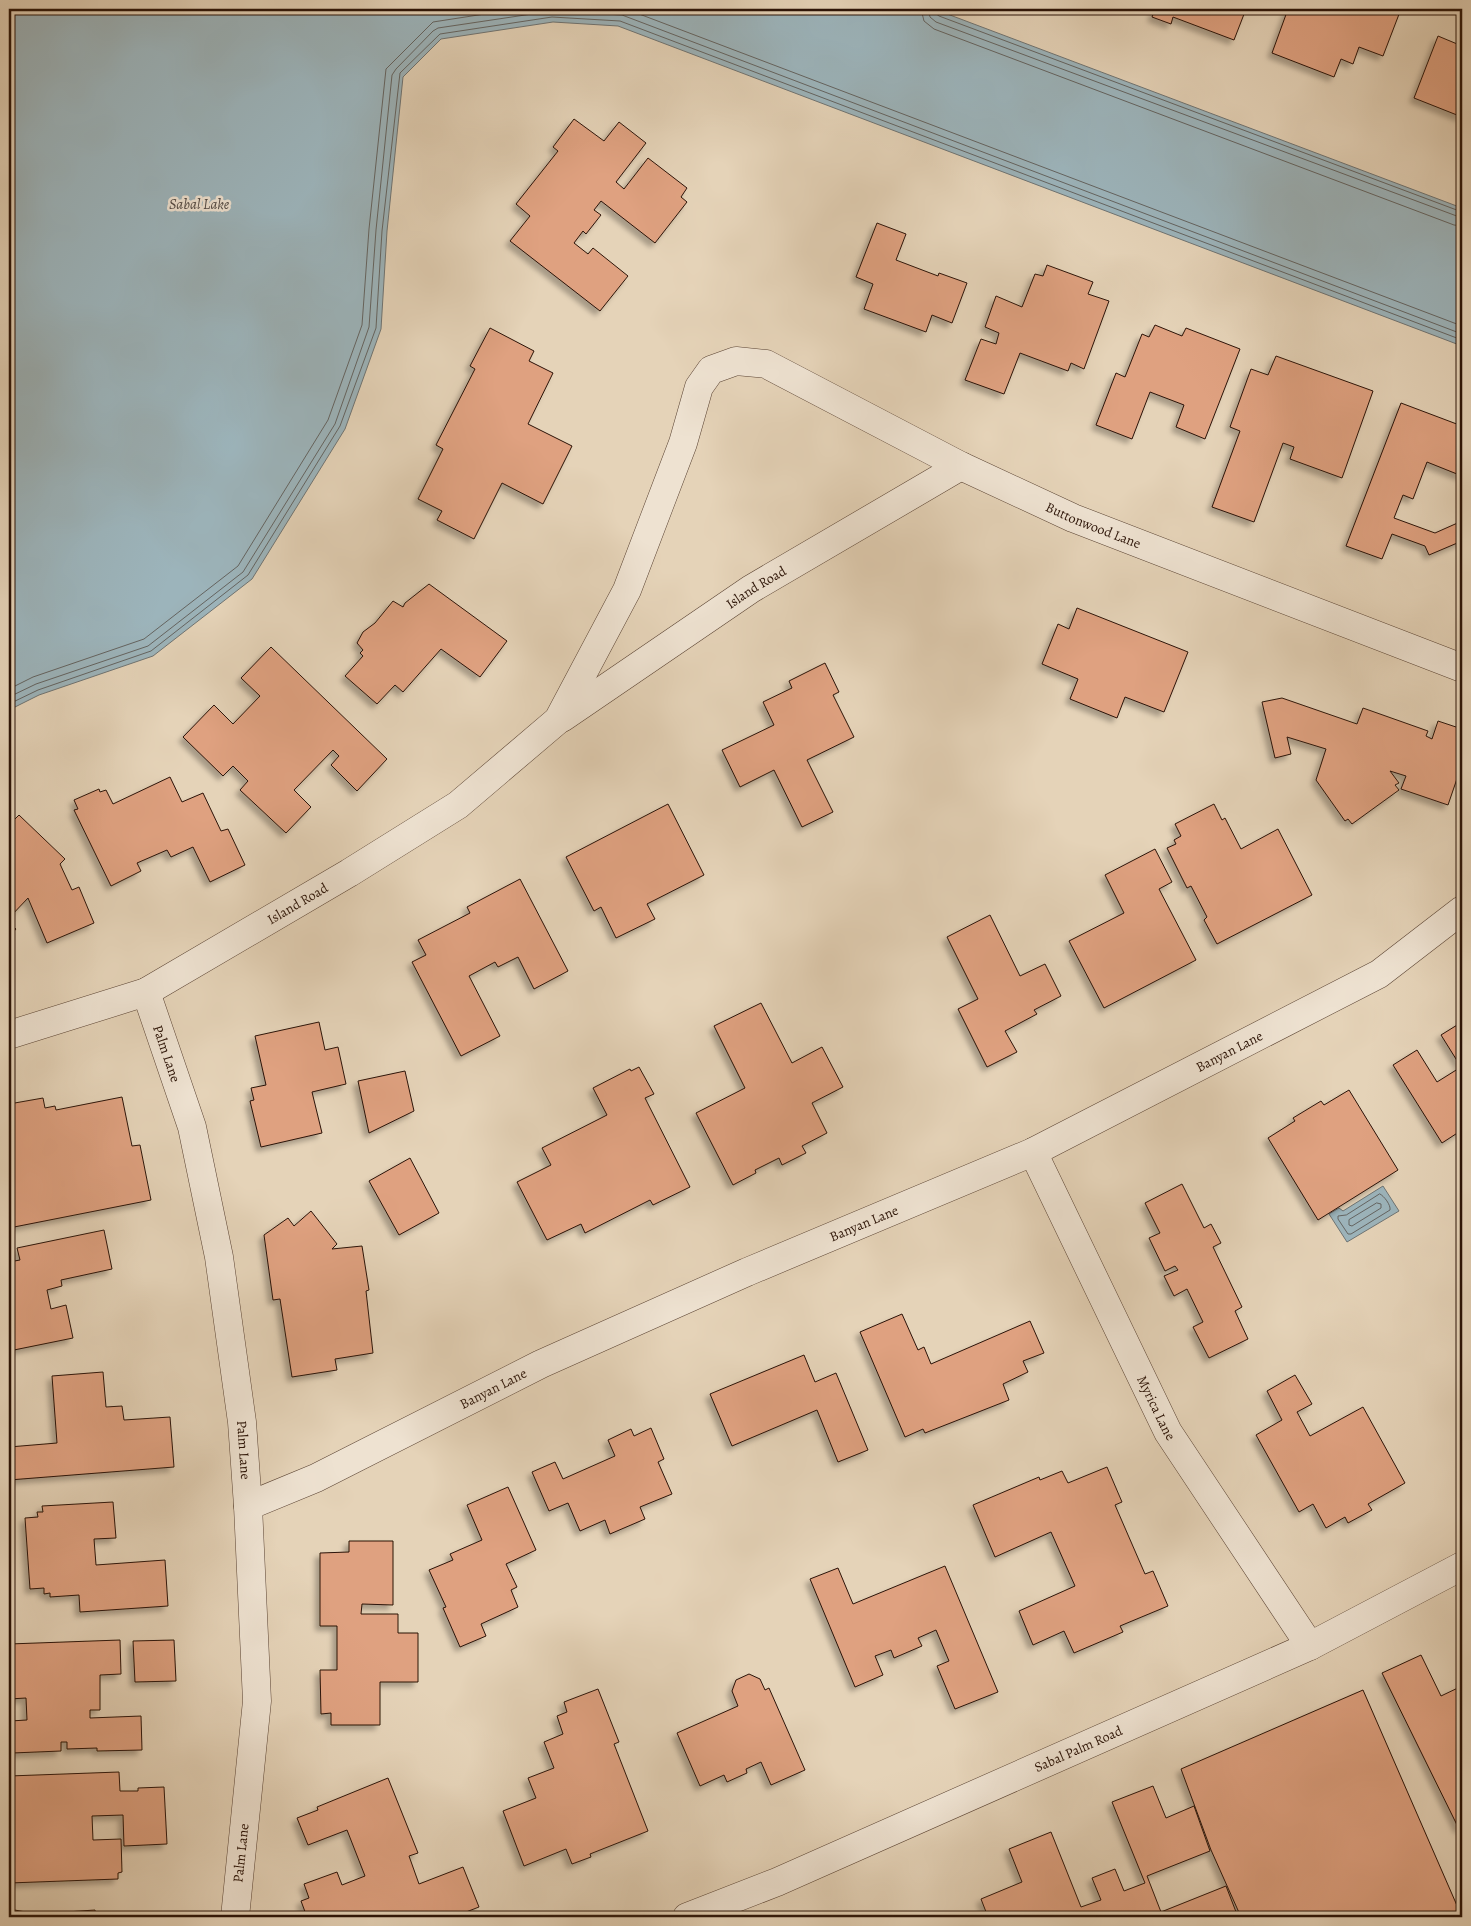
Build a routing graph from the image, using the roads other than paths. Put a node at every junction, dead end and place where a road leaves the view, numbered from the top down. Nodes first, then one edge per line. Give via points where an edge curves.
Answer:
1 (736, 361) joint
2 (961, 466) junction
3 (1462, 668) edge
4 (558, 720) junction
5 (1462, 910) edge
6 (146, 992) junction
7 (9, 1035) edge
8 (1033, 1152) junction
9 (248, 1506) junction
10 (1462, 1566) edge
11 (1310, 1646) junction
12 (235, 1917) edge
13 (687, 1917) edge

1 - 2 street, Buttonwood Lane via 766,364
1 - 4 street, Island Road via 712,370 699,387 683,442 627,590
2 - 3 street, Buttonwood Lane via 1073,518
2 - 4 street, Island Road via 751,589
4 - 6 street, Island Road via 458,805
5 - 8 street, Banyan Lane via 1379,974
6 - 7 street, Island Road
6 - 9 street, Palm Lane via 192,1127 219,1257 242,1422
8 - 9 street, Banyan Lane via 747,1272 541,1364 316,1478
8 - 11 street, Myrica Lane via 1168,1432
9 - 12 street, Palm Lane via 257,1701
10 - 11 street, Sabal Palm Road
11 - 13 street, Sabal Palm Road via 777,1882

